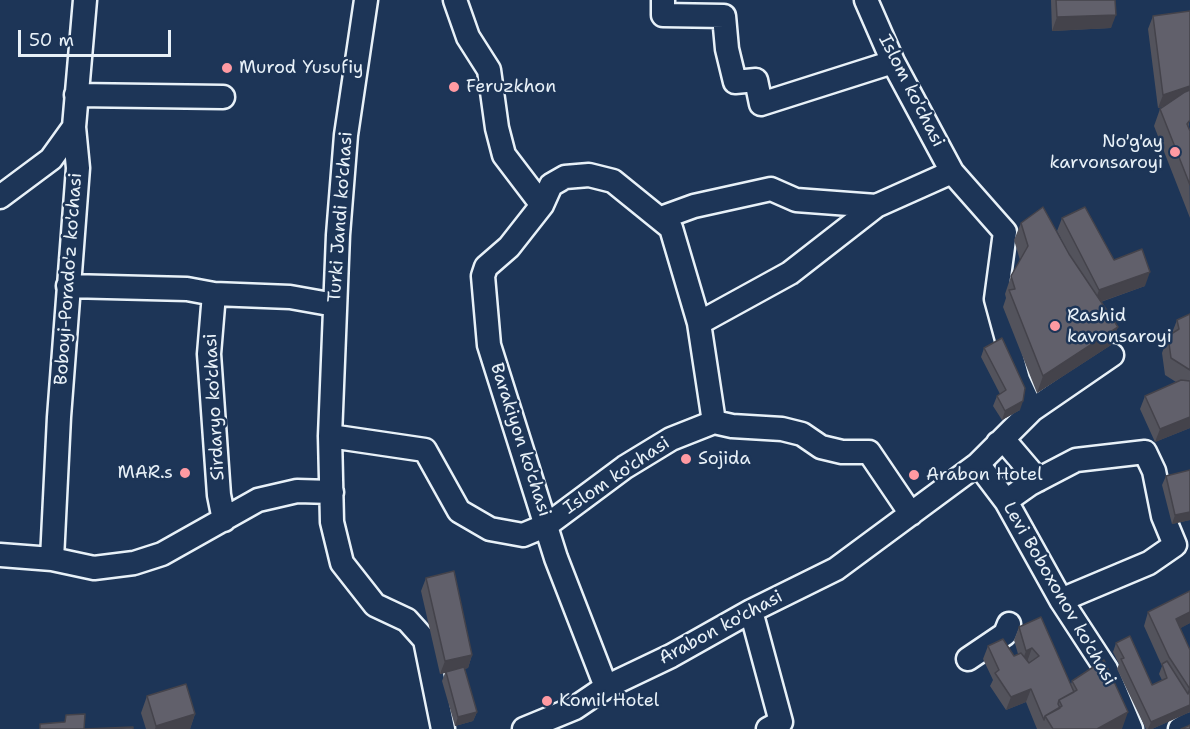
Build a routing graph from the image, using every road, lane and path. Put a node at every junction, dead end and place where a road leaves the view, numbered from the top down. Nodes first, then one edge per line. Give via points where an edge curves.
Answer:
1 (85, 0) edge
2 (366, 0) edge
3 (455, 0) edge
4 (663, 0) edge
5 (866, 0) edge
6 (893, 62) junction
7 (76, 95) junction
8 (223, 97) dead end
9 (74, 127) junction
10 (952, 172) junction
11 (0, 197) edge
12 (542, 205) junction
13 (876, 206) junction
14 (661, 218) junction
15 (68, 286) junction
16 (214, 294) junction
17 (335, 305) junction
18 (699, 323) junction
19 (1112, 356) dead end
20 (1032, 410) junction
21 (714, 422) junction
22 (330, 436) junction
23 (998, 443) junction
24 (978, 464) junction
25 (1038, 480) junction
26 (332, 492) junction
27 (1006, 501) junction
28 (910, 514) junction
29 (224, 520) junction
30 (547, 525) junction
31 (0, 555) edge
32 (52, 559) junction
33 (1061, 600) junction
34 (751, 611) junction
35 (1009, 624) dead end
36 (968, 659) dead end
37 (606, 687) junction
38 (1190, 723) edge
39 (443, 729) edge
40 (524, 729) edge
41 (768, 729) edge
42 (1131, 729) edge
43 (1180, 729) edge

1 - 7 street, Boboyi-Porado'z ko'chasi
2 - 17 street, Turki Jandi ko'chasi via 346,135
3 - 12 street via 468,37 489,70 504,155
4 - 6 street via 663,15 724,16 735,82 756,80 761,104
5 - 6 street, Islom ko'chasi
6 - 10 street, Islom ko'chasi
7 - 8 street
7 - 9 street, Boboyi-Porado'z ko'chasi
9 - 11 street via 51,159
9 - 15 street, Boboyi-Porado'z ko'chasi via 78,168
10 - 13 street
10 - 20 street, Islom ko'chasi via 1005,232 996,299 1018,380
12 - 14 street, Barakiyon ko'chasi via 551,185 565,177 589,175 613,181
12 - 30 street, Barakiyon ko'chasi via 509,247 486,267 483,276 489,345
13 - 14 street via 796,200 771,189 694,206
13 - 18 street via 790,273
14 - 18 street via 671,228
15 - 16 street via 187,289
15 - 32 street, Boboyi-Porado'z ko'chasi
16 - 17 street via 290,297
16 - 29 street, Sirdaryo ko'chasi via 209,354
17 - 22 street, Turki Jandi ko'chasi
18 - 21 street
19 - 20 street, Arabon ko'chasi
20 - 23 street, Arabon ko'chasi
21 - 28 street via 782,429 802,434 821,447 869,452
21 - 30 street, Islom ko'chasi via 671,439 625,466
22 - 26 street, Turki Jandi ko'chasi
22 - 30 street, Islom ko'chasi via 425,450 459,511 490,529 523,535
23 - 24 street, Arabon ko'chasi
23 - 25 street via 1009,446
24 - 27 street, Levi Boboxonov ko'chasi
24 - 28 street, Arabon ko'chasi
25 - 27 street
25 - 33 street via 1076,460 1145,452 1175,544 1149,563
26 - 29 street via 297,491 258,500
26 - 39 street, Turki Jandi ko'chasi via 332,522 342,563 375,605 407,620 425,640
27 - 33 street, Levi Boboxonov ko'chasi
28 - 34 street, Arabon ko'chasi via 836,568
29 - 32 street via 162,554 134,563 94,568
30 - 37 street, Barakiyon ko'chasi
31 - 32 street
33 - 42 street, Levi Boboxonov ko'chasi via 1106,669
34 - 37 street, Arabon ko'chasi
34 - 41 street via 781,722
35 - 36 street via 1005,634
37 - 40 street, Arabon ko'chasi via 575,708
38 - 43 street

